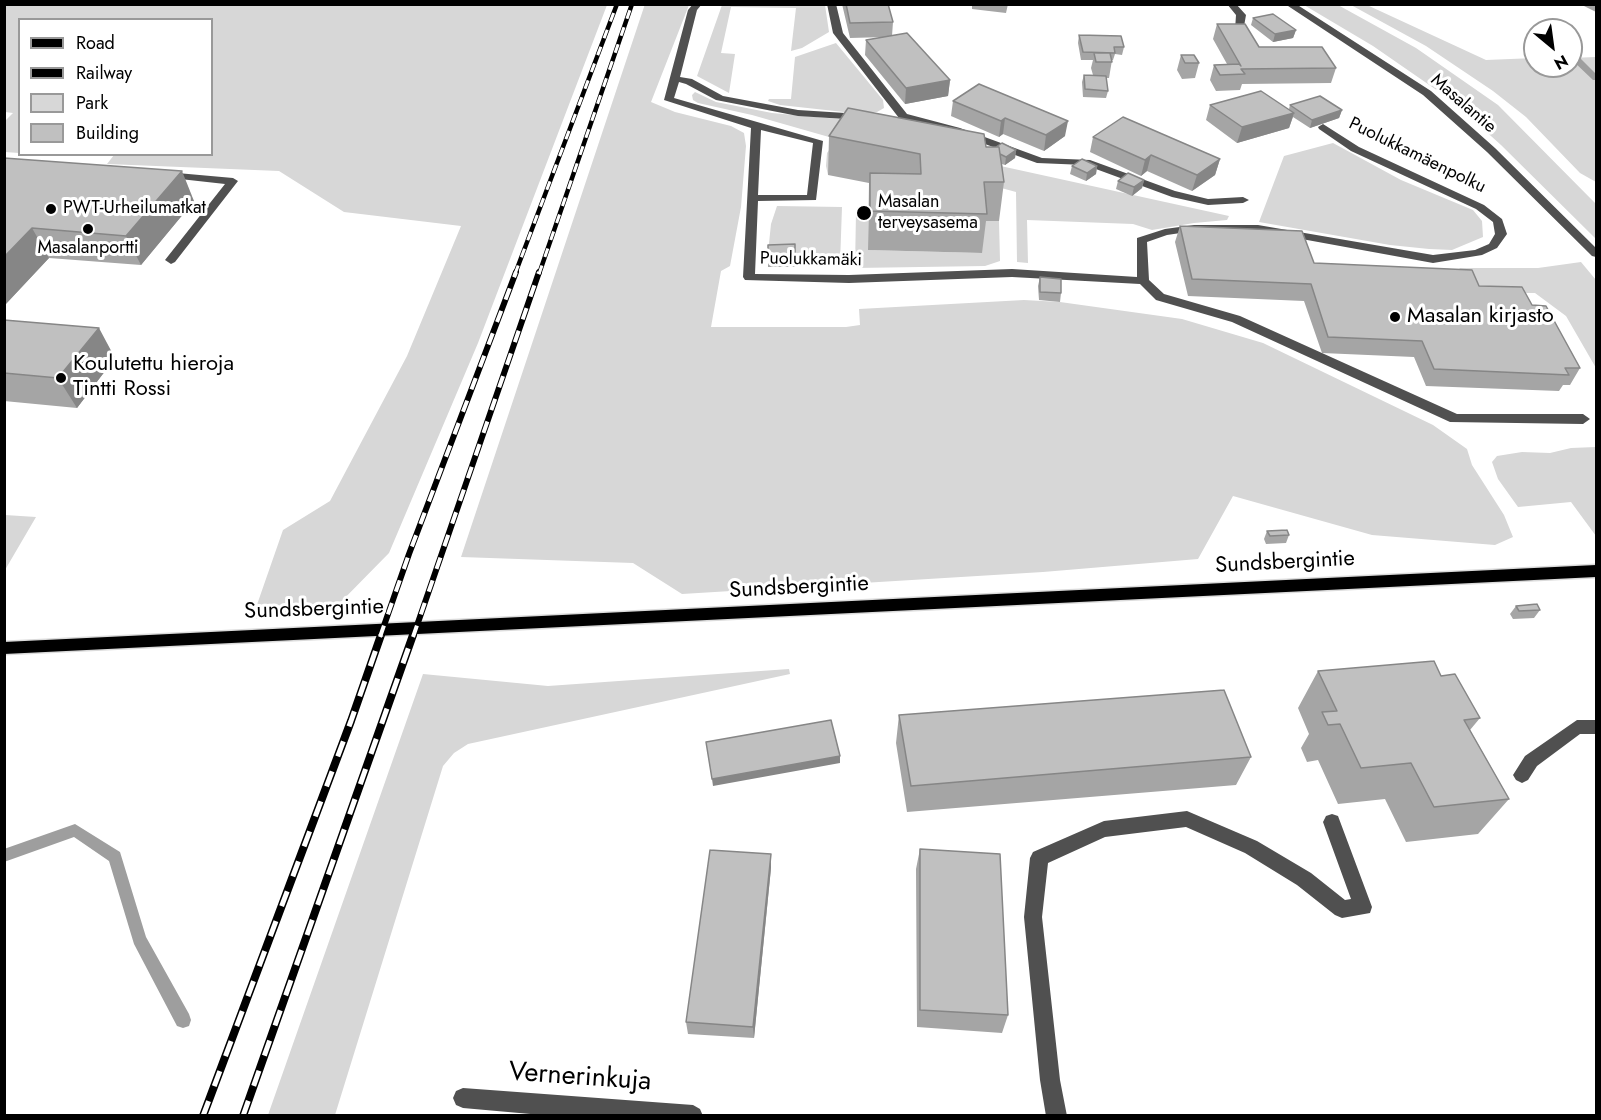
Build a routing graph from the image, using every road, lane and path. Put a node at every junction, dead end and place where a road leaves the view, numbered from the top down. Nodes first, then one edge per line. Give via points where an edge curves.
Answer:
1 (698, 4) edge
2 (831, 4) edge
3 (1231, 4) edge
4 (1288, 4) edge
5 (1240, 30) edge
6 (675, 80) junction
7 (870, 117) edge
8 (756, 126) junction
9 (1323, 128) edge
10 (153, 173) edge
11 (753, 198) junction
12 (1243, 200) dead end
13 (1596, 254) edge
14 (171, 260) dead end
15 (1143, 281) junction
16 (1583, 419) dead end
17 (1596, 571) edge
18 (4, 648) edge
19 (1596, 728) edge
20 (1522, 775) dead end
21 (1332, 822) dead end
22 (463, 1098) dead end
23 (693, 1116) edge
24 (1057, 1116) edge

1 - 6 street via 693,10
2 - 12 street via 838,33 897,116 956,130 1041,161 1086,162 1172,194 1208,202
3 - 5 street via 1241,15
4 - 13 street, Masalantie via 1434,98
6 - 7 street via 689,81 720,98 798,113
6 - 8 street via 669,100
8 - 11 street, Puolukkamäki
8 - 11 street via 818,141 812,198
9 - 15 street, Puolukkamäenpolku via 1354,149 1480,207 1498,221 1501,234 1493,246 1478,253 1433,259 1258,228 1194,228 1141,240
10 - 14 street via 233,181
11 - 15 street, Puolukkamäki via 749,277 849,279 1012,273
15 - 16 street via 1160,297 1236,319 1455,419
17 - 18 main road, Sundsbergintie
19 - 20 street via 1577,727 1531,761
21 - 24 street via 1363,907 1342,909 1304,879 1251,847 1187,819 1104,829 1039,858 1033,917
22 - 23 street, Vernerinkuja

